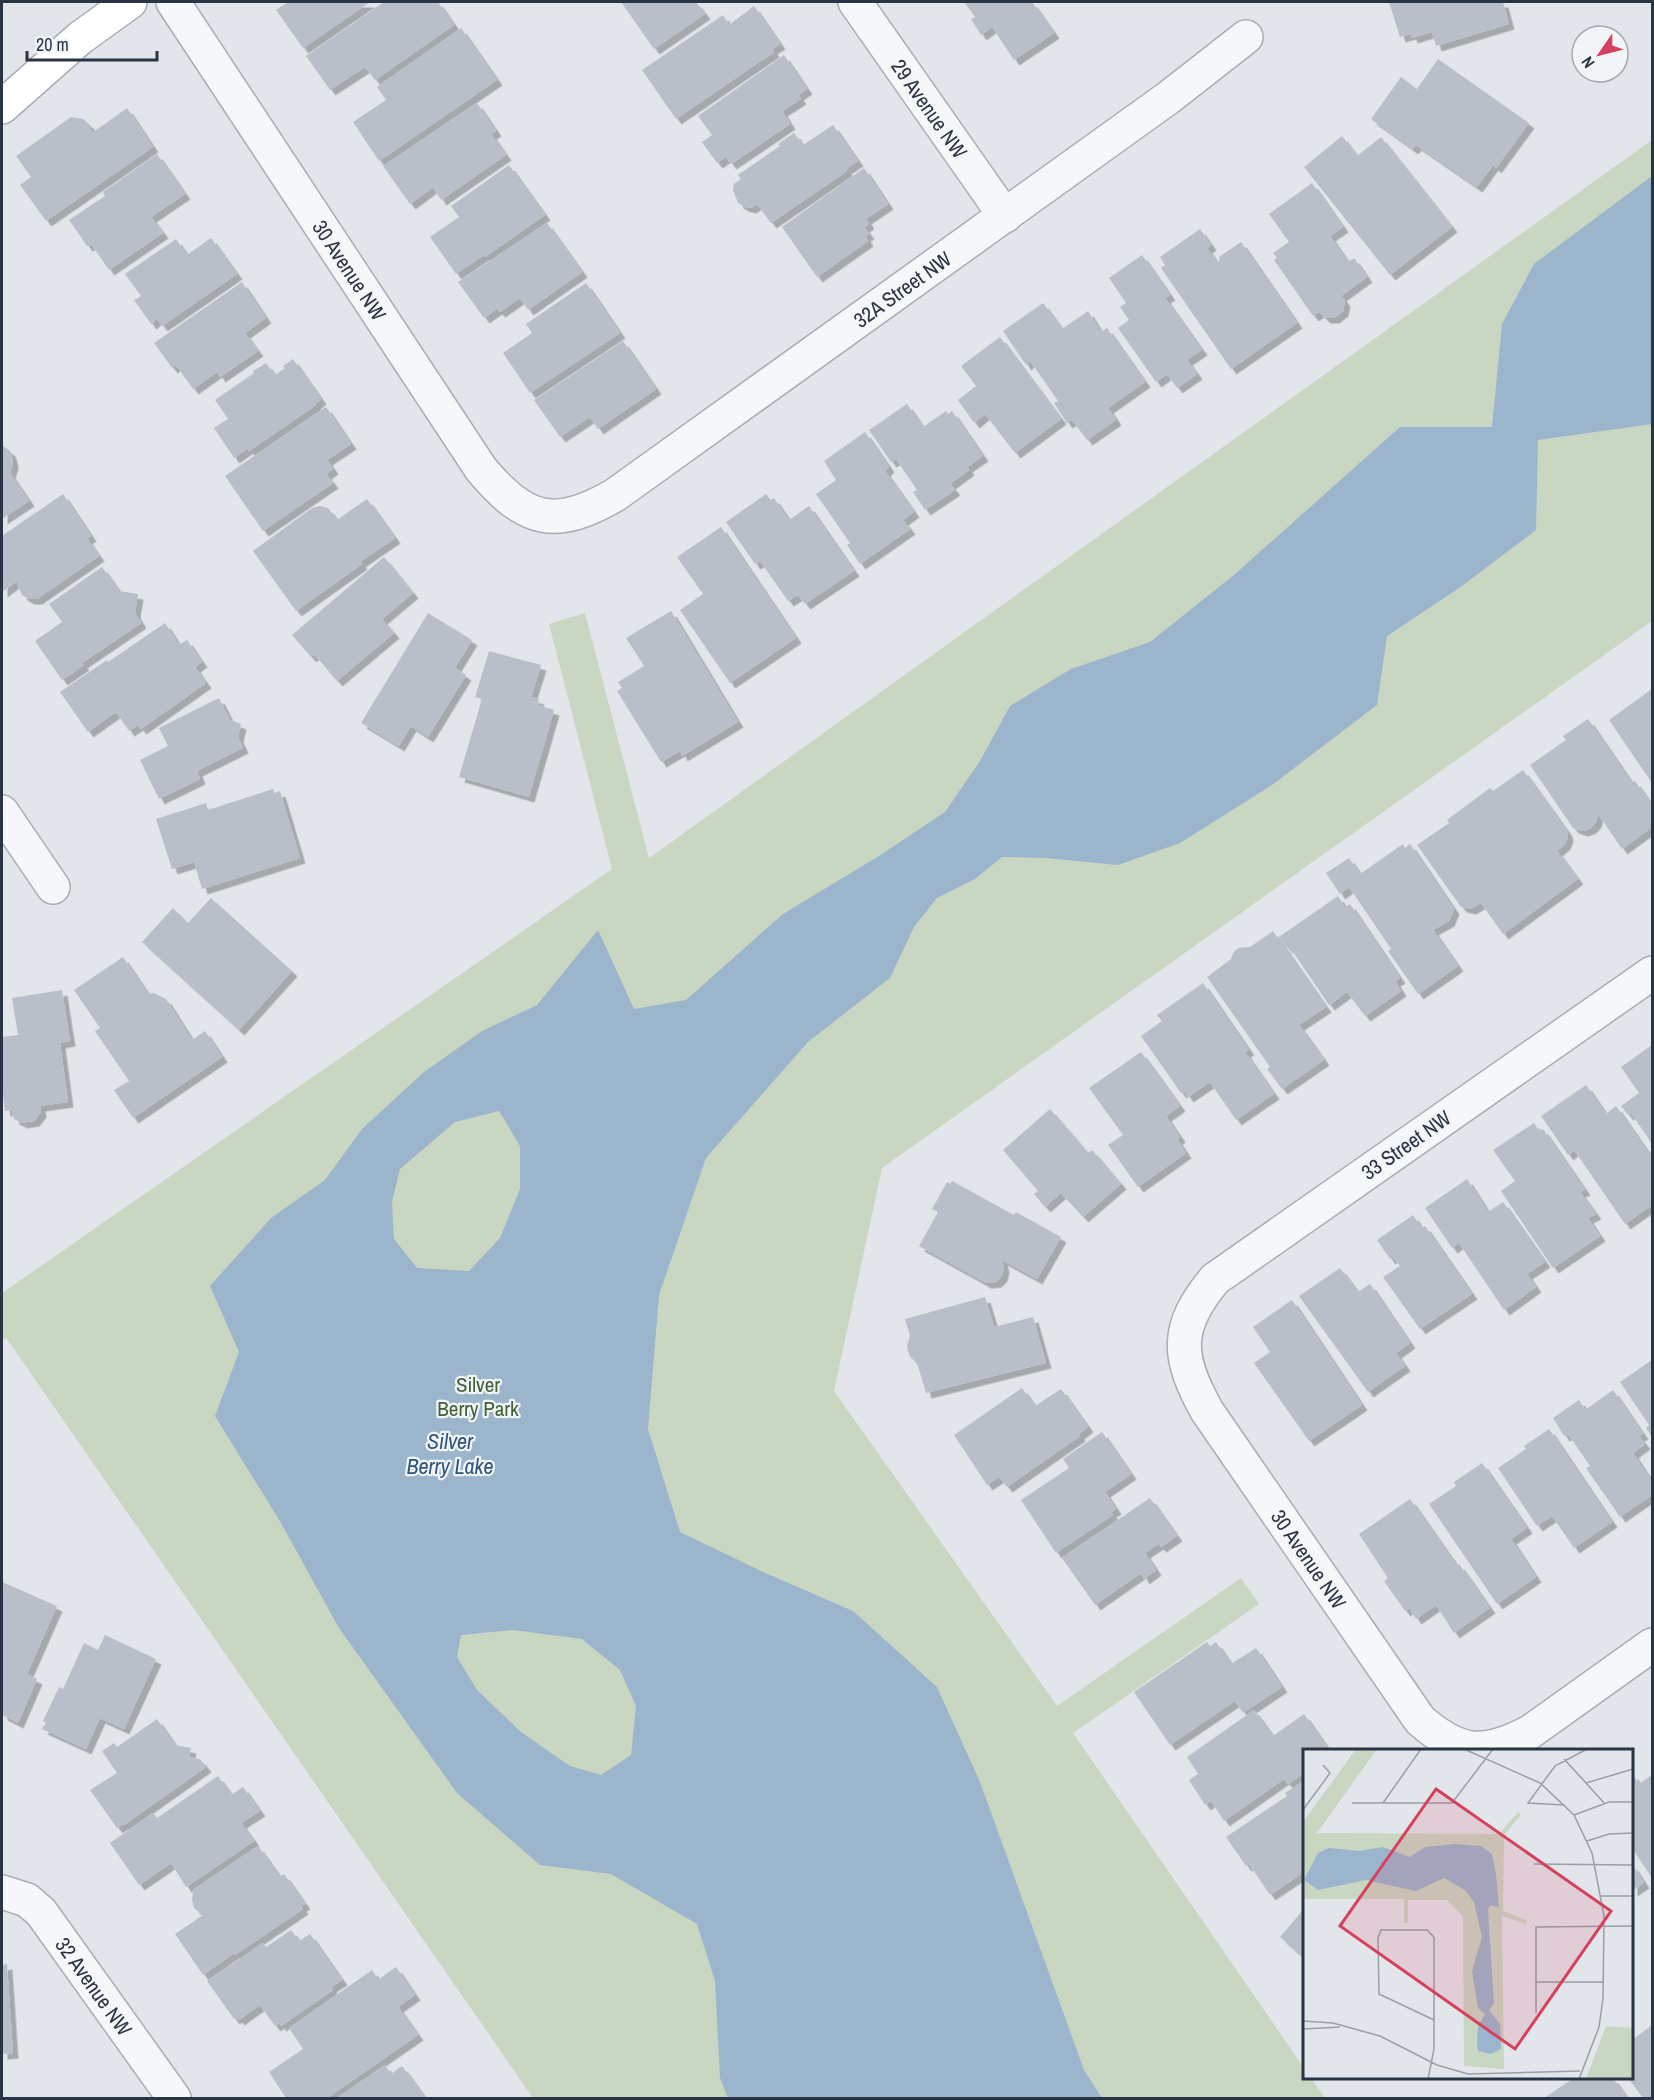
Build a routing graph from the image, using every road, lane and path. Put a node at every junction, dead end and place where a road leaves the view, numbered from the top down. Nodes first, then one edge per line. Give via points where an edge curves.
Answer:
1 (130, 2) edge
2 (173, 2) edge
3 (855, 2) edge
4 (1246, 36) dead end
5 (2, 107) edge
6 (1005, 216) junction
7 (547, 516) joint
8 (2, 812) edge
9 (53, 886) dead end
10 (1653, 973) edge
11 (1184, 1338) joint
12 (1653, 1645) edge
13 (2, 1892) edge
14 (174, 2098) edge

1 - 5 street via 80,38
2 - 7 street, 30 Avenue NW via 481,469 500,492 523,508
3 - 6 street, 29 Avenue NW
4 - 6 street, 32A Street NW
6 - 7 street, 32A Street NW via 615,495 591,509 565,517
8 - 9 street
10 - 11 street, 33 Street NW via 1215,1279 1189,1315
11 - 12 street, 30 Avenue NW via 1192,1384 1208,1411 1420,1720 1436,1734 1453,1744 1473,1748 1509,1743
13 - 14 street, 32 Avenue NW via 27,1900 41,1912

